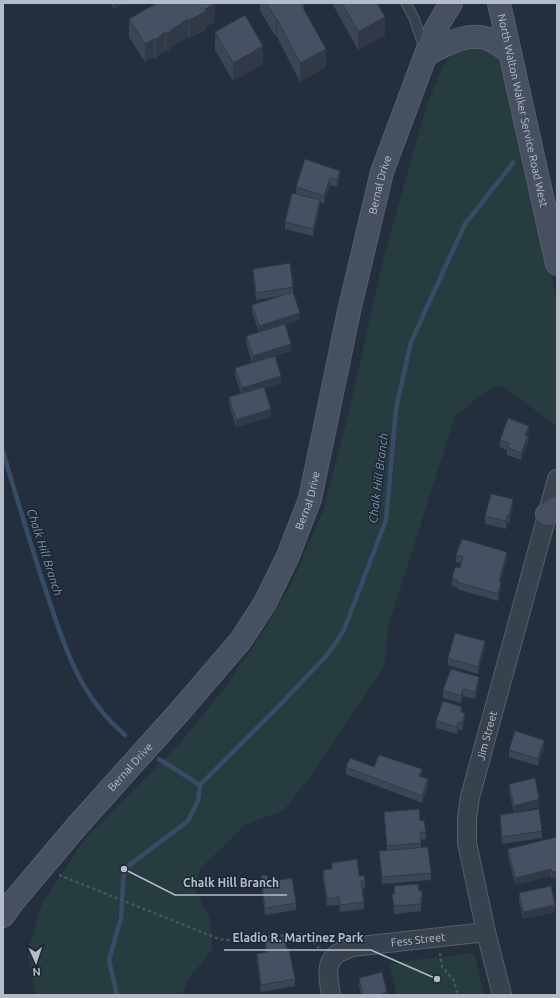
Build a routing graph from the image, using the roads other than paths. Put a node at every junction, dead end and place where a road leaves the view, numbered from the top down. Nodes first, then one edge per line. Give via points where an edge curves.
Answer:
1 (406, 3) edge
2 (451, 3) edge
3 (499, 3) edge
4 (510, 51) junction
5 (426, 55) junction
6 (557, 264) edge
7 (557, 479) edge
8 (552, 511) edge
9 (7, 905) edge
10 (486, 932) junction
11 (331, 995) edge
12 (502, 995) edge

1 - 5 lane via 414,18
2 - 5 street, Bernal Drive via 435,30
3 - 4 street, North Walton Walker Service Road West
4 - 5 street via 479,37 454,40
4 - 6 street, North Walton Walker Service Road West
5 - 9 street, Bernal Drive via 382,172 349,311 310,499 288,556 265,603 236,646
7 - 8 street, Jim Street
8 - 10 street, Jim Street via 470,797 467,843
10 - 11 street, Fess Street via 352,947 330,960 328,975
10 - 12 street, Jim Street

